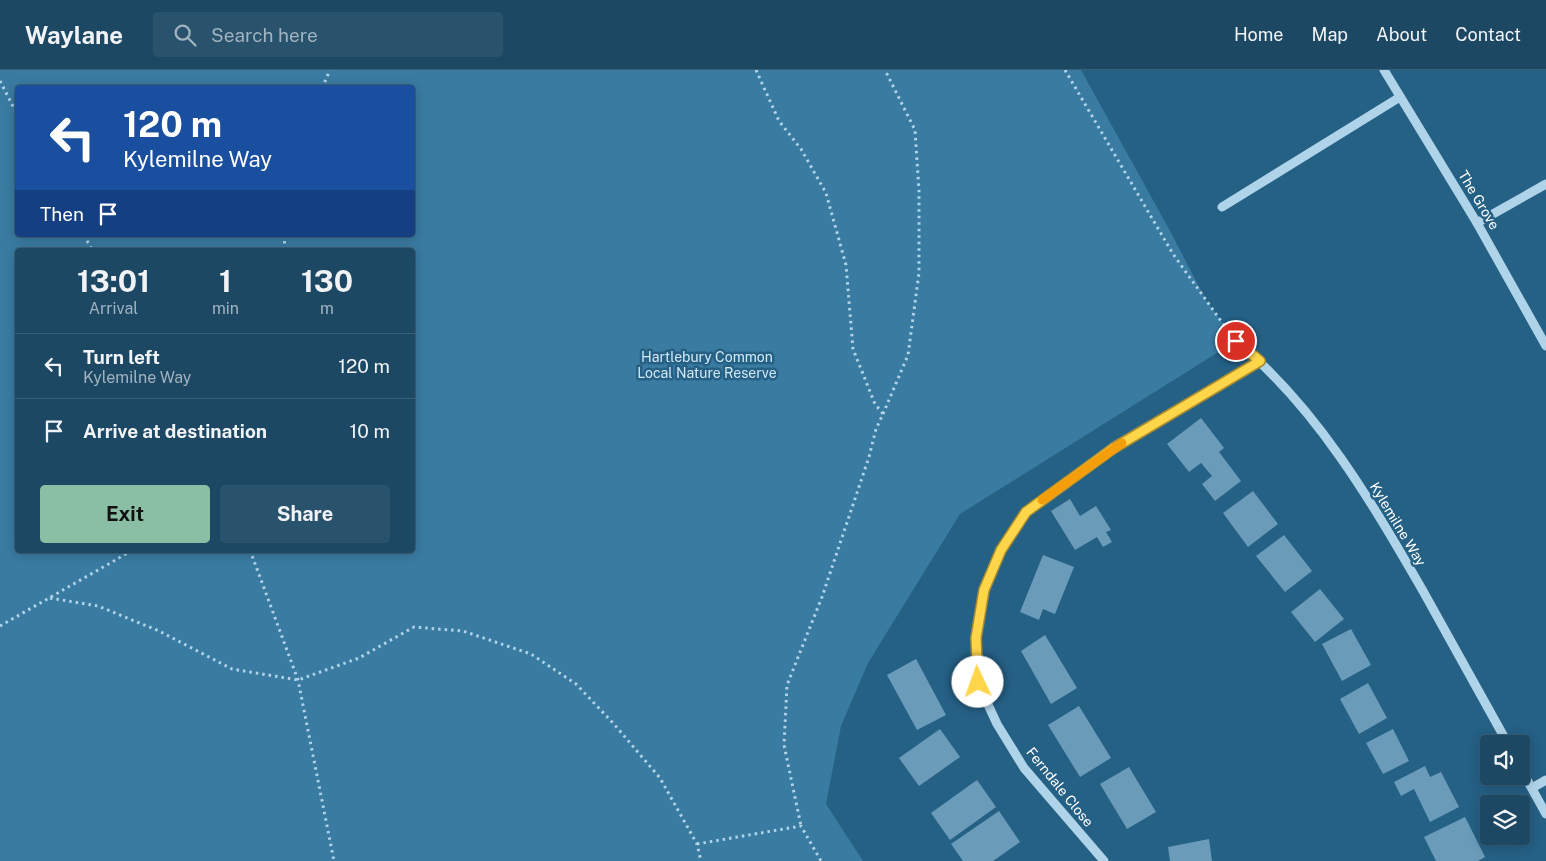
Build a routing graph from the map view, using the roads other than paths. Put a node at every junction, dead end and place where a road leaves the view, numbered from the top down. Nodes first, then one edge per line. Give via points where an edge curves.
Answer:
1 (1384, 70) edge
2 (1400, 97) junction
3 (1546, 184) edge
4 (1222, 207) dead end
5 (1477, 223) junction
6 (1236, 341) road end
7 (1546, 346) edge
8 (1260, 361) junction
9 (1503, 735) edge
10 (1546, 780) edge
11 (1530, 785) edge
12 (1532, 788) junction
13 (1546, 814) edge
14 (1104, 861) edge

1 - 2 street, The Grove
2 - 4 street
2 - 5 street, The Grove
3 - 5 street
5 - 7 street, The Grove
6 - 8 street, Kylemilne Way
8 - 9 street, Kylemilne Way via 1315,422 1380,517
8 - 14 street, Ferndale Close via 1114,448 1026,512 1001,550 984,590 976,638 978,682 1024,768
10 - 12 street
11 - 12 street
12 - 13 street

